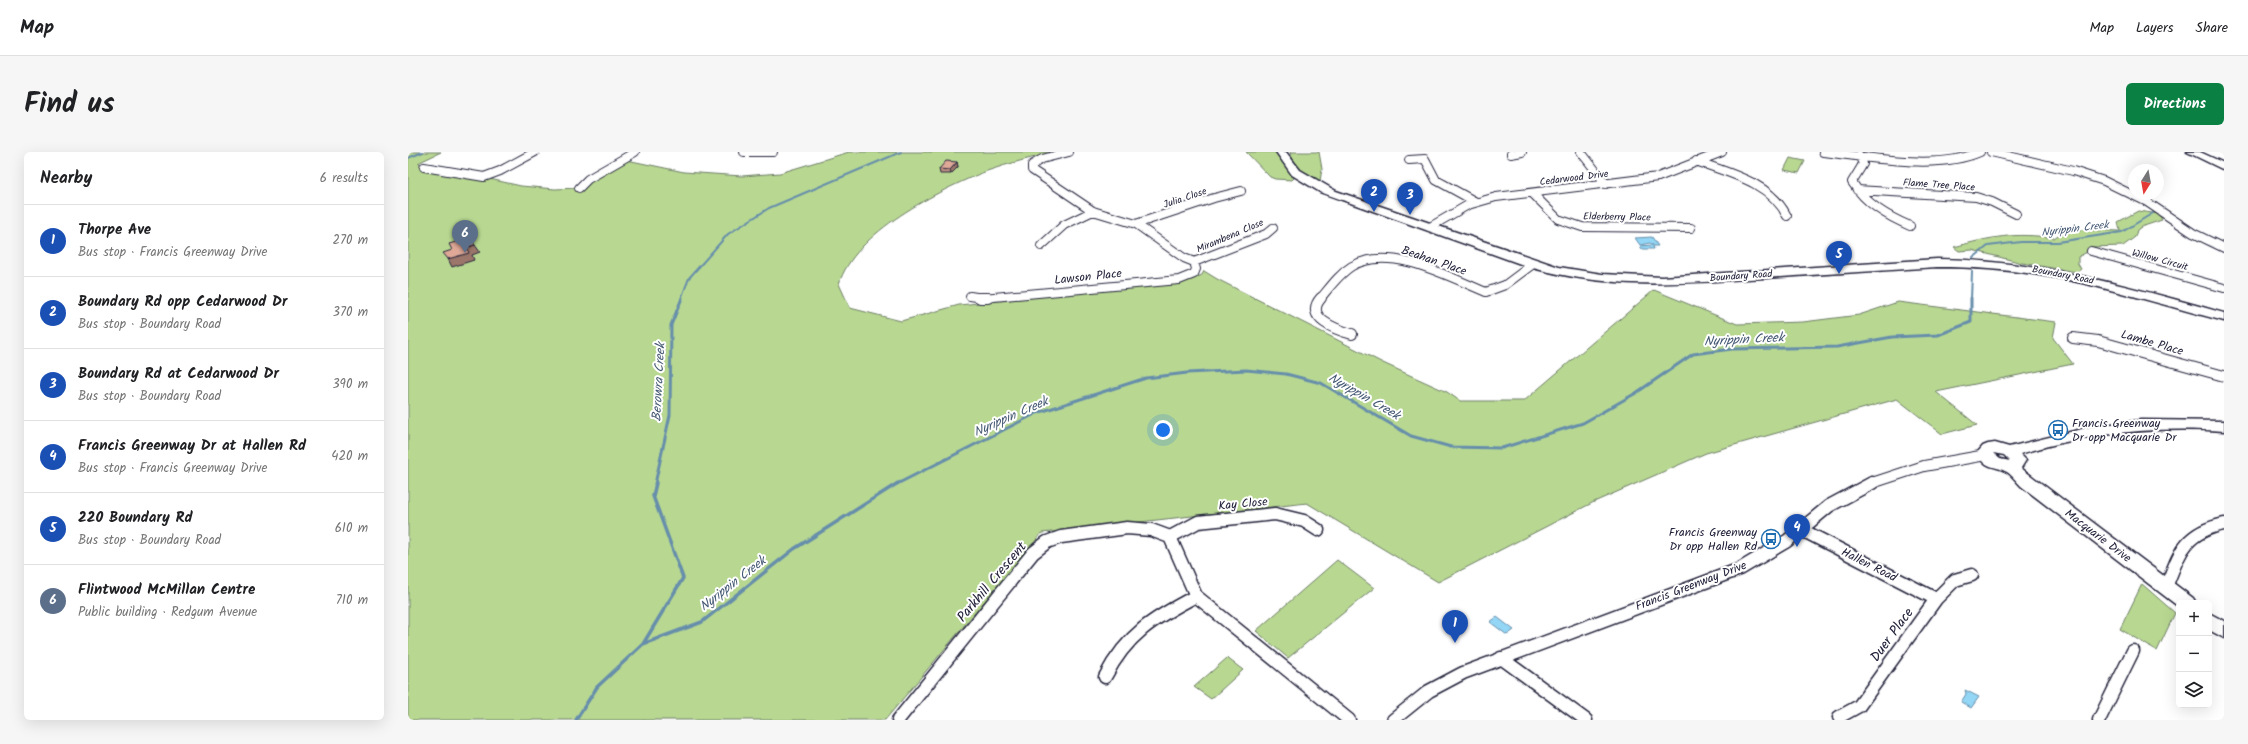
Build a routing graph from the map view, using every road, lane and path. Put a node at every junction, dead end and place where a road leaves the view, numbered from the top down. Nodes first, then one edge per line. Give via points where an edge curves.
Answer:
1 (535, 152) edge
2 (635, 152) edge
3 (744, 152) edge
4 (772, 152) edge
5 (1069, 152) edge
6 (1281, 152) edge
7 (1522, 152) edge
8 (1581, 152) edge
9 (1722, 152) edge
10 (1823, 152) edge
11 (1980, 152) edge
12 (1991, 152) edge
13 (2192, 152) edge
14 (1511, 154) dead end
15 (1859, 155) junction
16 (1409, 160) dead end
17 (1696, 161) junction
18 (424, 167) dead end
19 (2224, 167) edge
20 (1606, 184) junction
21 (579, 188) dead end
22 (1857, 190) junction
23 (1241, 191) dead end
24 (1532, 193) junction
25 (1476, 202) junction
26 (1093, 211) junction
27 (2016, 214) dead end
28 (1787, 216) dead end
29 (1136, 224) junction
30 (1910, 226) dead end
31 (1430, 227) junction
32 (1273, 228) dead end
33 (1691, 228) dead end
34 (1041, 246) dead end
35 (2224, 248) edge
36 (2091, 251) dead end
37 (1194, 262) junction
38 (1533, 264) junction
39 (2224, 288) edge
40 (970, 296) dead end
41 (2224, 318) edge
42 (1352, 334) dead end
43 (2073, 338) dead end
44 (2224, 376) edge
45 (2224, 426) edge
46 (1986, 456) joint
47 (2010, 459) junction
48 (2224, 524) edge
49 (1318, 530) dead end
50 (1802, 530) junction
51 (1170, 537) junction
52 (1972, 576) dead end
53 (2166, 587) junction
54 (1196, 596) junction
55 (1936, 599) junction
56 (2183, 600) edge
57 (2212, 622) edge
58 (2224, 631) edge
59 (2133, 652) dead end
60 (1501, 658) junction
61 (1105, 677) dead end
62 (1839, 716) dead end
63 (898, 720) edge
64 (1350, 720) edge
65 (1393, 720) edge
66 (1586, 720) edge
67 (2098, 720) edge

1 - 18 street via 484,177
2 - 21 street via 588,179
3 - 4 street
5 - 26 street via 1037,161 1031,168
6 - 31 main road, Boundary Road via 1294,171 1320,187
7 - 14 street
8 - 20 street
9 - 17 street, Cedarwood Drive
10 - 15 street
11 - 15 street via 1959,160 1937,161
12 - 35 street via 2104,181 2147,202 2193,233
13 - 19 main road
15 - 22 street via 1862,164 1852,182
16 - 25 street via 1425,160 1436,180
17 - 20 street, Cedarwood Drive via 1658,177
17 - 28 street via 1752,182 1784,208
20 - 24 street, Cedarwood Drive
22 - 27 street, Flame Tree Place via 1976,197
22 - 30 street via 1890,217
23 - 29 street, Julia Close
24 - 25 street, Cedarwood Drive
24 - 33 street, Elderberry Place via 1558,219 1582,227
25 - 31 street, Cedarwood Drive
26 - 29 street
26 - 34 street via 1064,225
29 - 37 street via 1184,258
31 - 38 main road, Boundary Road
32 - 37 street, Mirambena Close via 1266,234
36 - 39 street, Willow Circuit
37 - 40 street, Lawson Place via 1194,274 1179,280 983,298
38 - 41 main road, Boundary Road via 1594,277 1662,281 1937,263 1981,263 2075,276
38 - 42 street, Beahan Place via 1494,291 1486,292 1402,261 1379,258 1355,264 1348,268 1317,302 1316,309 1321,321 1332,328
43 - 44 street, Lambe Place via 2098,341
45 - 47 main road via 2172,423 2132,424 2098,429
46 - 47 main road via 1996,464
46 - 50 street, Francis Greenway Drive via 1894,474 1869,483 1827,507
47 - 53 main road, Macquarie Drive via 2027,482
48 - 53 street via 2193,534 2185,542
49 - 51 street, Kay Close via 1304,521 1275,514 1198,522
50 - 55 street, Hallen Road
50 - 60 street, Francis Greenway Drive via 1769,554 1740,569
51 - 54 street
51 - 63 street, Parkhill Crescent via 1151,530 1127,528 1061,536 1047,542 1033,553
52 - 55 street, Duer Place via 1955,580
53 - 56 main road, Macquarie Drive
54 - 61 street via 1154,618 1125,642 1112,660
54 - 64 street
55 - 62 street, Duer Place via 1859,706
57 - 58 main road
59 - 67 street
60 - 65 street, Francis Greenway Drive via 1435,688
60 - 66 street

